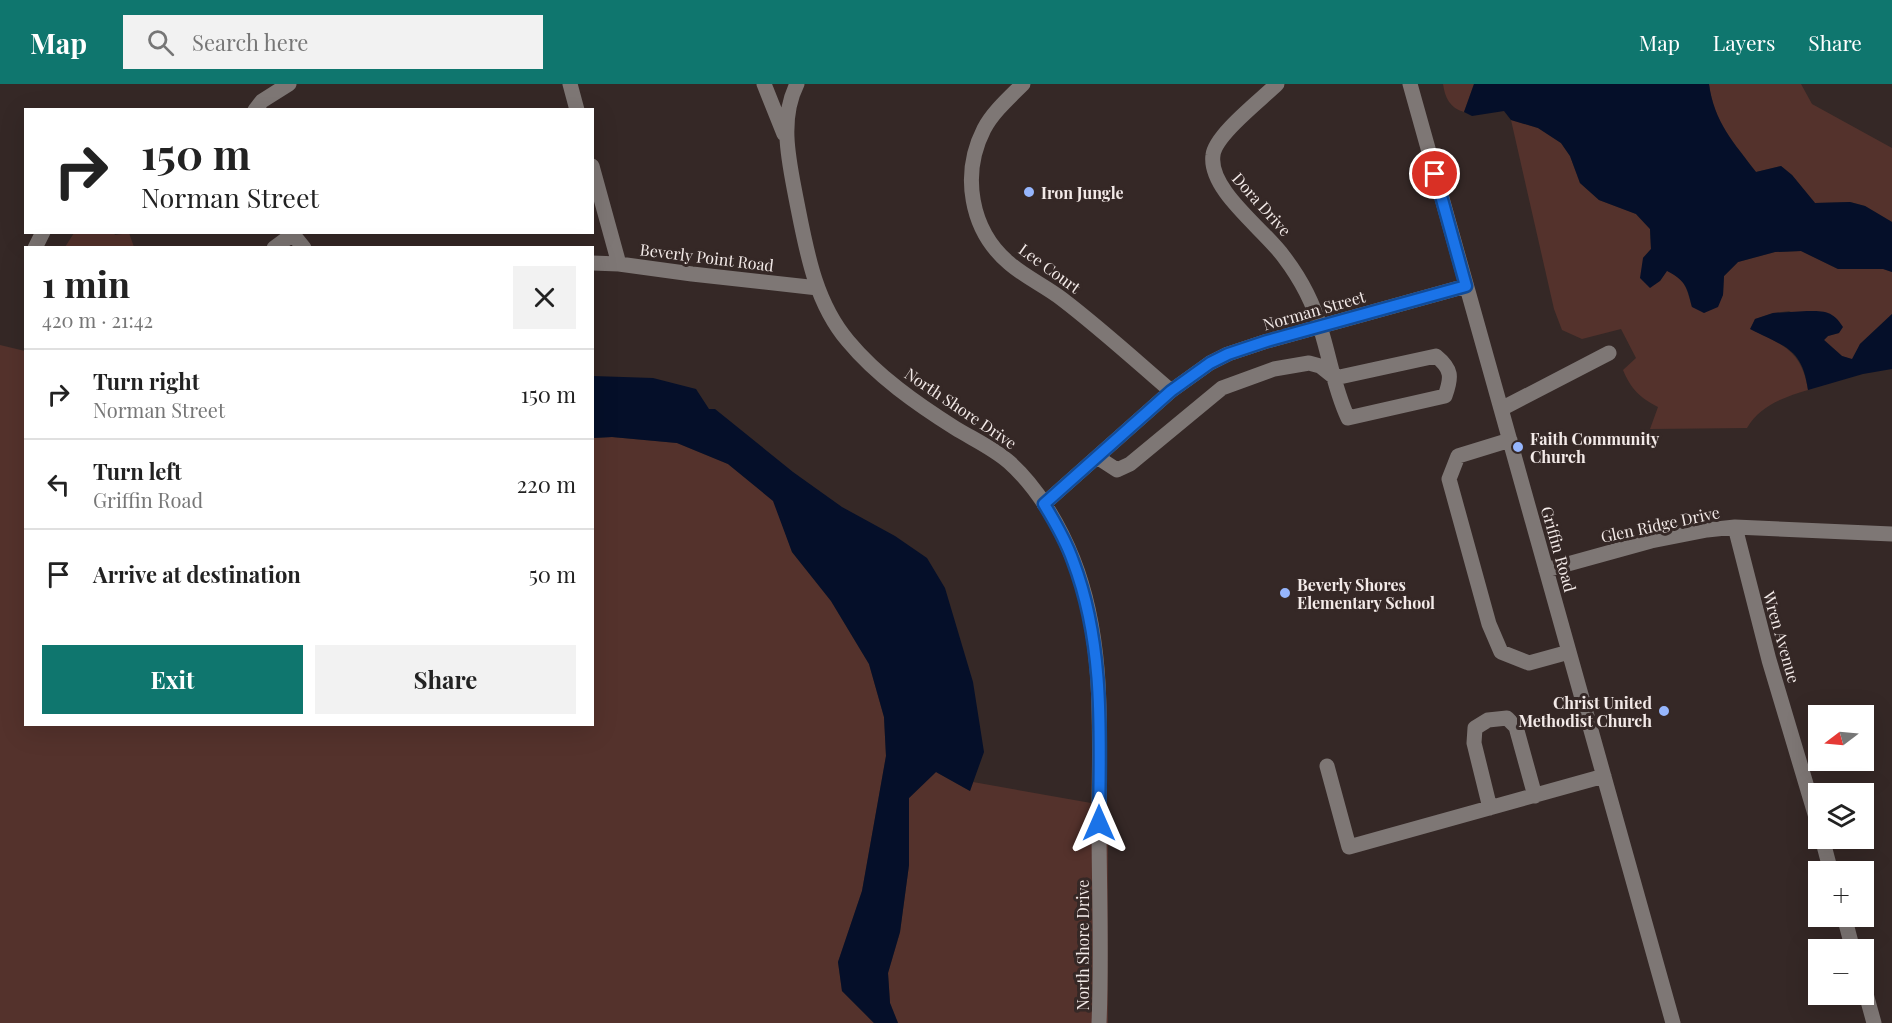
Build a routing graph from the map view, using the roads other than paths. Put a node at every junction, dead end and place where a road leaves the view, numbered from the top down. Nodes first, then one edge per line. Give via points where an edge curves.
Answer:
1 (289, 84) edge
2 (570, 84) edge
3 (764, 84) edge
4 (797, 84) edge
5 (1023, 84) edge
6 (1276, 84) edge
7 (1410, 84) edge
8 (257, 108) edge
9 (576, 108) edge
10 (787, 142) junction
11 (594, 173) edge
12 (291, 234) edge
13 (293, 234) edge
14 (276, 246) edge
15 (302, 246) edge
16 (594, 263) edge
17 (619, 264) junction
18 (1466, 286) junction
19 (818, 288) junction
20 (1320, 327) junction
21 (1609, 353) dead end
22 (1335, 378) junction
23 (1171, 391) junction
24 (1501, 409) junction
25 (1510, 440) junction
26 (1097, 457) junction
27 (1044, 504) junction
28 (1735, 527) junction
29 (1892, 534) edge
30 (1546, 570) junction
31 (1569, 652) junction
32 (1327, 766) dead end
33 (1604, 776) junction
34 (1808, 791) edge
35 (1535, 796) junction
36 (1490, 808) junction
37 (1869, 1005) edge
38 (1099, 1023) edge
39 (1673, 1023) edge
40 (1874, 1023) edge

1 - 8 street
2 - 9 street
3 - 10 street
4 - 10 street, North Shore Drive via 790,102
5 - 23 street, Lee Court via 994,114 977,147 971,186 978,220 1008,262 1074,308
6 - 20 street, Dora Drive via 1217,144 1212,167 1226,194 1284,255
7 - 18 street, Griffin Road
10 - 19 street, North Shore Drive via 807,253
11 - 17 street
12 - 14 street
13 - 15 street
16 - 17 street, Beverly Point Road
17 - 19 street, Beverly Point Road
18 - 20 street, Norman Street
18 - 24 street, Griffin Road
19 - 27 street, North Shore Drive via 837,326 863,358 905,393 1008,461
20 - 22 street, Dora Drive
20 - 23 street, Norman Street via 1228,354
21 - 24 street
22 - 22 street, Dora Drive via 1348,418 1445,396 1450,381 1447,364 1437,356
22 - 26 street via 1309,363 1274,369 1222,388 1130,464 1117,470
23 - 26 street, Norman Street
24 - 25 street, Griffin Road
25 - 30 street, Griffin Road
25 - 31 street via 1458,456 1449,479 1483,602 1500,652 1529,663
26 - 27 street, Norman Street
27 - 38 street, North Shore Drive via 1073,560 1096,653 1100,704
28 - 29 street, Glen Ridge Drive
28 - 30 street, Glen Ridge Drive via 1651,541
28 - 34 street, Wren Avenue
30 - 31 street, Griffin Road
31 - 33 street, Griffin Road
32 - 36 street via 1349,847
33 - 35 street
33 - 39 street, Griffin Road
35 - 36 street
35 - 36 street via 1516,727 1507,718 1488,720 1475,728 1474,742
37 - 40 street

